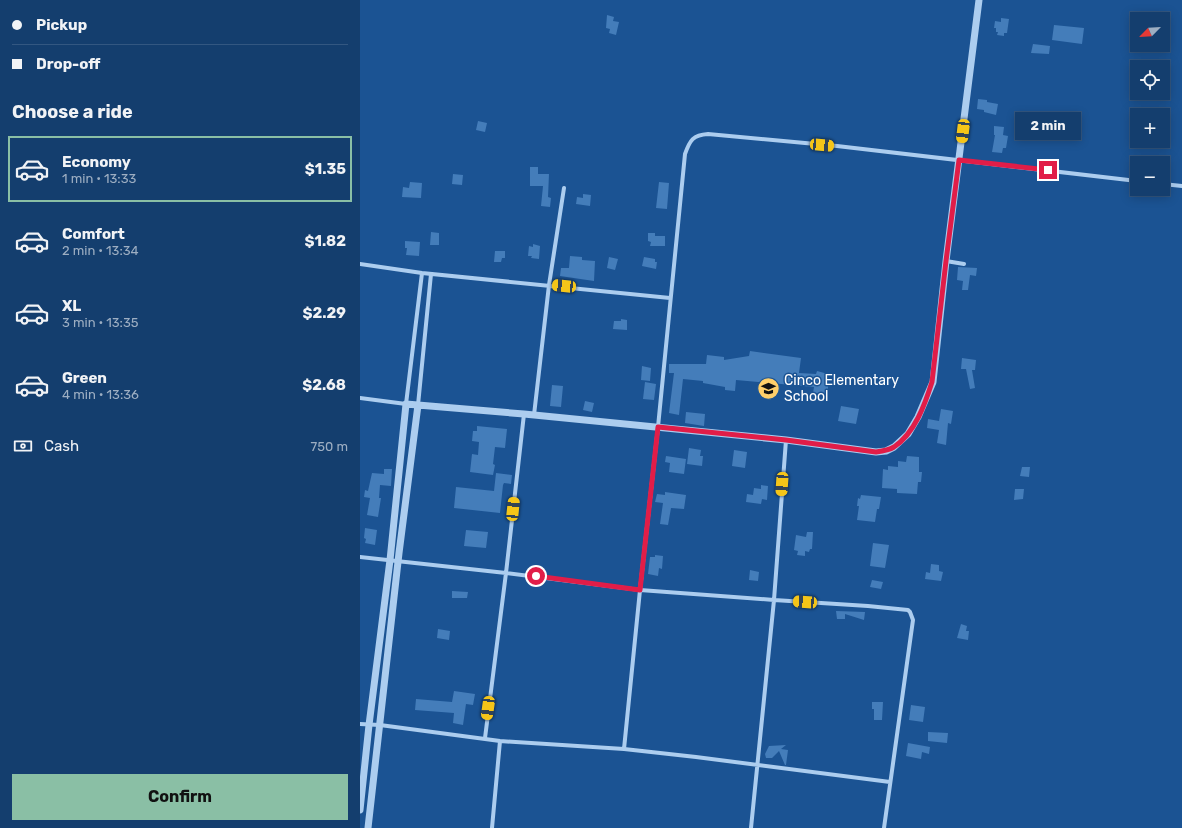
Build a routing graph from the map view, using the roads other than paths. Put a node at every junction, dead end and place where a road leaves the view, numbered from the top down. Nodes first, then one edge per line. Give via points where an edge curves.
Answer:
1 (979, 0) edge
2 (959, 160) junction
3 (1130, 180) edge
4 (1170, 185) edge
5 (1182, 186) edge
6 (564, 188) dead end
7 (946, 261) junction
8 (360, 264) edge
9 (964, 264) dead end
10 (422, 273) junction
11 (431, 274) junction
12 (549, 285) junction
13 (670, 298) junction
14 (360, 398) edge
15 (406, 404) junction
16 (418, 405) junction
17 (524, 414) junction
18 (534, 415) junction
19 (658, 427) junction
20 (786, 440) junction
21 (360, 557) edge
22 (390, 560) junction
23 (399, 561) junction
24 (506, 573) junction
25 (640, 590) junction
26 (774, 600) junction
27 (360, 724) edge
28 (369, 724) junction
29 (380, 725) junction
30 (484, 738) junction
31 (500, 741) junction
32 (624, 749) junction
33 (758, 765) junction
34 (890, 782) junction
35 (360, 810) edge
36 (368, 828) edge
37 (492, 828) edge
38 (752, 828) edge
39 (884, 828) edge

1 - 2 street
2 - 3 street
2 - 7 street
2 - 13 street via 700,134 694,137 685,154
4 - 5 street
6 - 12 street
7 - 9 street
7 - 20 street via 932,382 908,434 894,447 876,452
8 - 10 street
10 - 11 street
10 - 15 street
11 - 12 street
11 - 16 street
12 - 13 street
12 - 18 street
13 - 19 street
14 - 15 street
15 - 16 street
15 - 22 street
16 - 17 street
16 - 23 street
17 - 18 street
17 - 24 street
18 - 19 street
19 - 20 street
19 - 25 street
20 - 26 street
21 - 22 street
22 - 23 street
22 - 28 street
23 - 24 street
23 - 29 street
24 - 25 street
24 - 30 street
25 - 26 street
25 - 32 street
26 - 33 street
26 - 34 street via 868,606 910,612 913,620
27 - 28 street
28 - 29 street
28 - 35 street
29 - 30 street
29 - 36 street
30 - 31 street
31 - 32 street
31 - 37 street
32 - 33 street
33 - 34 street
33 - 38 street
34 - 39 street

